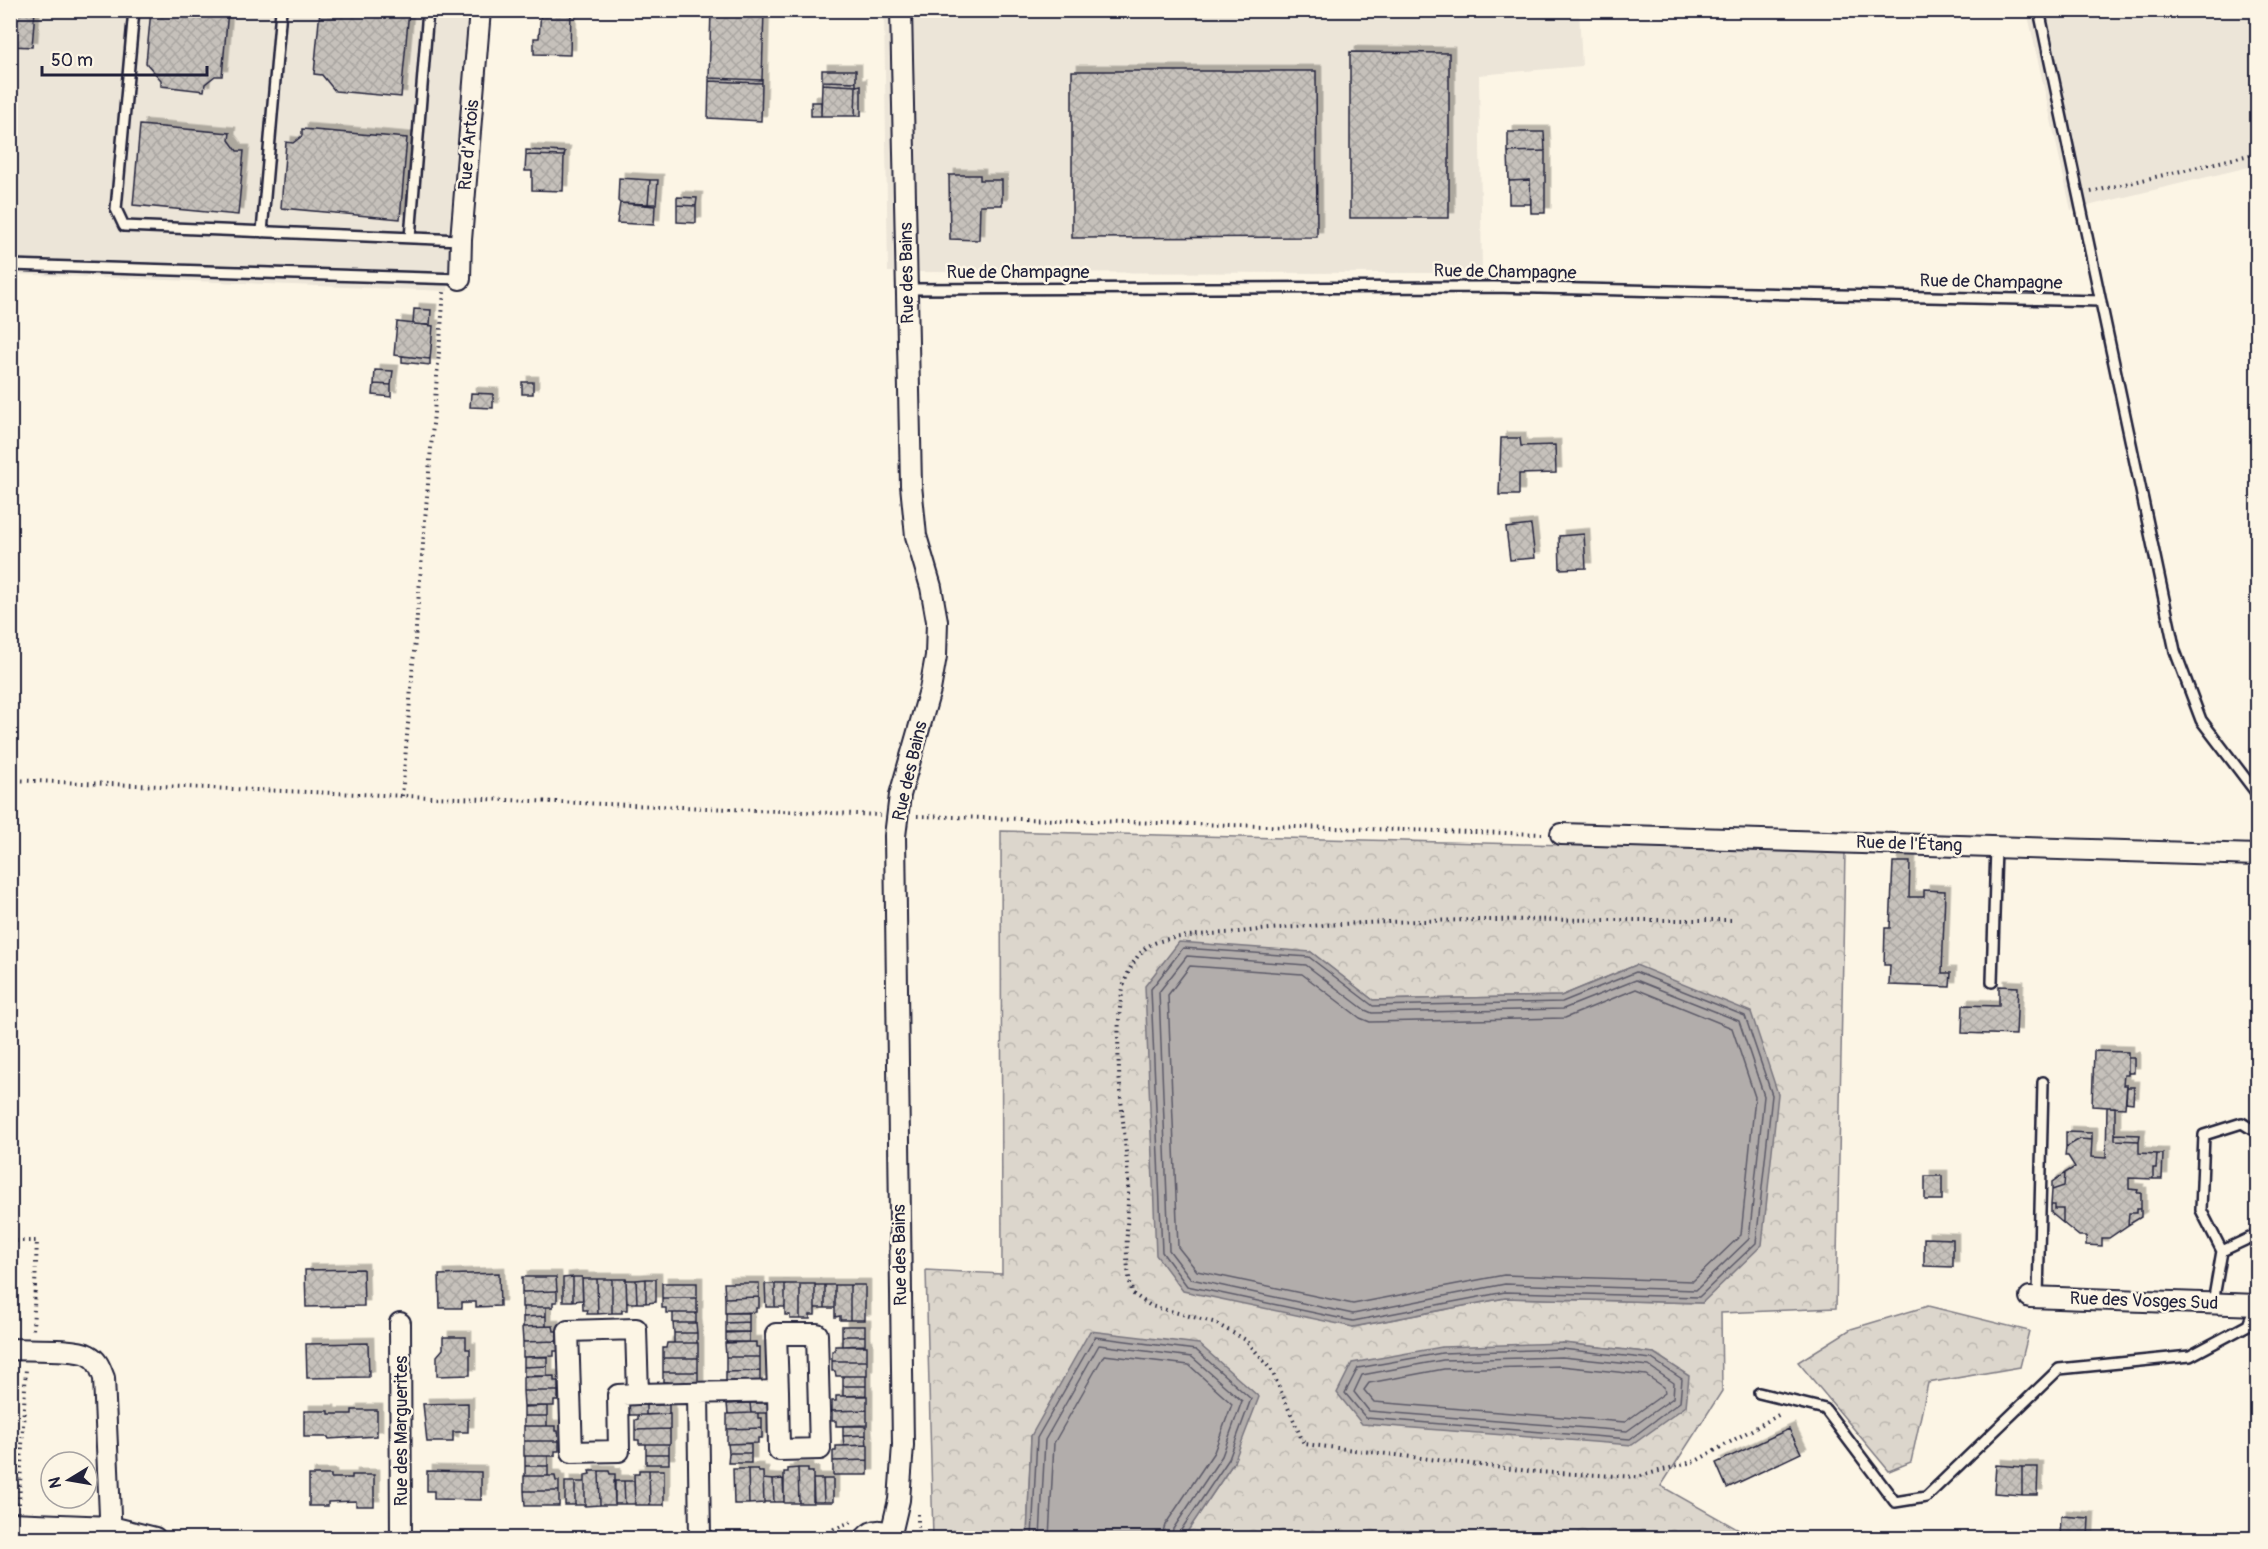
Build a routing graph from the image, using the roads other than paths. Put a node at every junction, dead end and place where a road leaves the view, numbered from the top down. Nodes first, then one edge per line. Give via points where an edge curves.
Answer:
1 (134, 10) edge
2 (281, 10) edge
3 (428, 10) edge
4 (480, 10) edge
5 (900, 10) edge
6 (2039, 10) edge
7 (262, 232) junction
8 (410, 238) junction
9 (461, 240) junction
10 (10, 264) edge
11 (452, 279) joint
12 (907, 289) junction
13 (2102, 301) junction
14 (2258, 795) edge
15 (1561, 834) road end
16 (1996, 847) junction
17 (2258, 855) edge
18 (1992, 982) dead end
19 (2043, 1082) dead end
20 (2258, 1134) edge
21 (2258, 1234) edge
22 (2222, 1251) junction
23 (2034, 1297) joint
24 (2213, 1303) junction
25 (2257, 1305) edge
26 (400, 1323) dead end
27 (23, 1350) edge
28 (778, 1391) junction
29 (698, 1393) junction
30 (1759, 1393) dead end
31 (638, 1394) junction
32 (14, 1523) edge
33 (111, 1533) edge
34 (893, 1536) edge
35 (155, 1539) edge
36 (401, 1539) edge
37 (700, 1539) edge
38 (865, 1539) edge

1 - 7 lane via 116,209 124,226
2 - 7 lane
3 - 8 lane
4 - 9 street, Rue d'Artois
5 - 12 street, Rue des Bains
6 - 13 lane
7 - 8 lane
8 - 9 lane
9 - 11 street, Rue d'Artois
10 - 11 lane
12 - 13 lane, Rue de Champagne via 1494,287
12 - 34 street, Rue des Bains via 911,485 916,536 937,621 930,690 900,795 895,836 903,1445
13 - 14 lane via 2175,651 2202,720
15 - 16 street, Rue de l'Étang
16 - 17 street, Rue de l'Étang
16 - 18 lane
19 - 23 lane
20 - 22 lane via 2242,1123 2204,1135 2201,1210
21 - 22 lane
22 - 24 lane
23 - 24 street, Rue des Vosges Sud
24 - 25 street, Rue des Vosges Sud
25 - 30 lane via 2248,1325 2190,1356 2059,1369 1926,1497 1894,1502 1825,1409
26 - 36 street, Rue des Marguerites
27 - 33 street via 87,1354 98,1363 104,1378
28 - 28 street via 776,1335 817,1334 820,1449 779,1450
28 - 29 street
29 - 31 street
29 - 37 street
31 - 31 street via 618,1395 619,1450 572,1452 568,1331 636,1329
32 - 33 street
33 - 35 street
34 - 38 street via 876,1531

